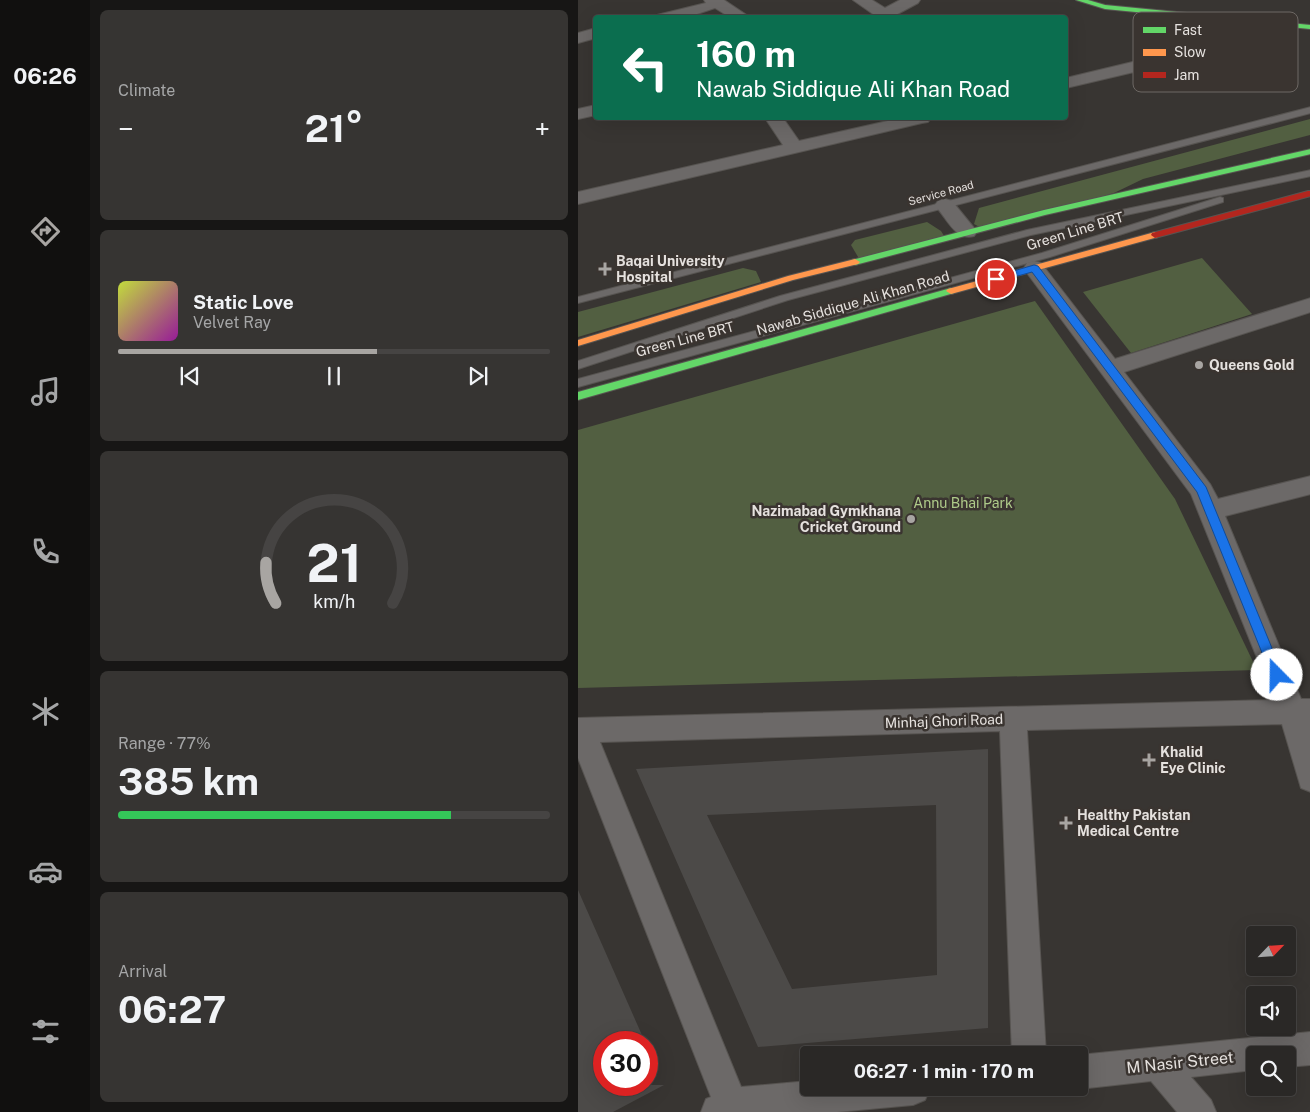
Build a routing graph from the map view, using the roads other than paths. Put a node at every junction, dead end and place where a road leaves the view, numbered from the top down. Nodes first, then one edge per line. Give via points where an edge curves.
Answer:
1 (861, 0) edge
2 (912, 0) edge
3 (1080, 0) edge
4 (710, 6) edge
5 (1159, 12) edge
6 (675, 15) edge
7 (734, 15) edge
8 (879, 15) edge
9 (882, 15) edge
10 (593, 35) edge
11 (578, 38) edge
12 (1133, 67) edge
13 (1068, 83) edge
14 (1310, 110) edge
15 (593, 111) edge
16 (578, 114) edge
17 (775, 120) edge
18 (913, 120) edge
19 (794, 148) junction
20 (1310, 151) edge
21 (1310, 173) edge
22 (1289, 178) junction
23 (1310, 193) edge
24 (578, 198) edge
25 (945, 205) junction
26 (967, 232) junction
27 (1034, 268) junction
28 (578, 300) edge
29 (1310, 305) edge
30 (578, 344) edge
31 (578, 366) edge
32 (1110, 368) junction
33 (578, 383) edge
34 (578, 396) edge
35 (1310, 485) edge
36 (1210, 510) junction
37 (1301, 711) edge
38 (1014, 719) junction
39 (580, 730) edge
40 (1310, 779) edge
41 (1029, 1046) edge
42 (1310, 1048) edge
43 (1159, 1065) junction
44 (1088, 1071) edge
45 (846, 1096) edge
46 (728, 1110) edge
47 (1198, 1112) edge

1 - 8 street
2 - 9 street
3 - 5 main road via 1105,7
4 - 6 street
4 - 7 street
10 - 11 street
12 - 13 street
14 - 25 lane, Service Road
15 - 16 street
17 - 19 street
18 - 19 street
19 - 24 street
20 - 26 main road
21 - 22 lane, Green Line BRT
22 - 31 lane, Green Line BRT via 1030,232 784,298
22 - 33 lane, Green Line BRT via 1046,255
23 - 27 main road, Nawab Siddique Ali Khan Road
25 - 26 street
25 - 28 lane, Service Road
26 - 30 main road via 791,278
27 - 32 street
27 - 34 main road, Nawab Siddique Ali Khan Road
29 - 32 street
32 - 36 street via 1202,490
35 - 36 street
36 - 37 street
37 - 38 street, Minhaj Ghori Road
37 - 40 street
38 - 39 street, Minhaj Ghori Road
38 - 41 street
39 - 46 street
42 - 43 street, M Nasir Street
43 - 44 street, M Nasir Street
43 - 47 street
45 - 46 street

